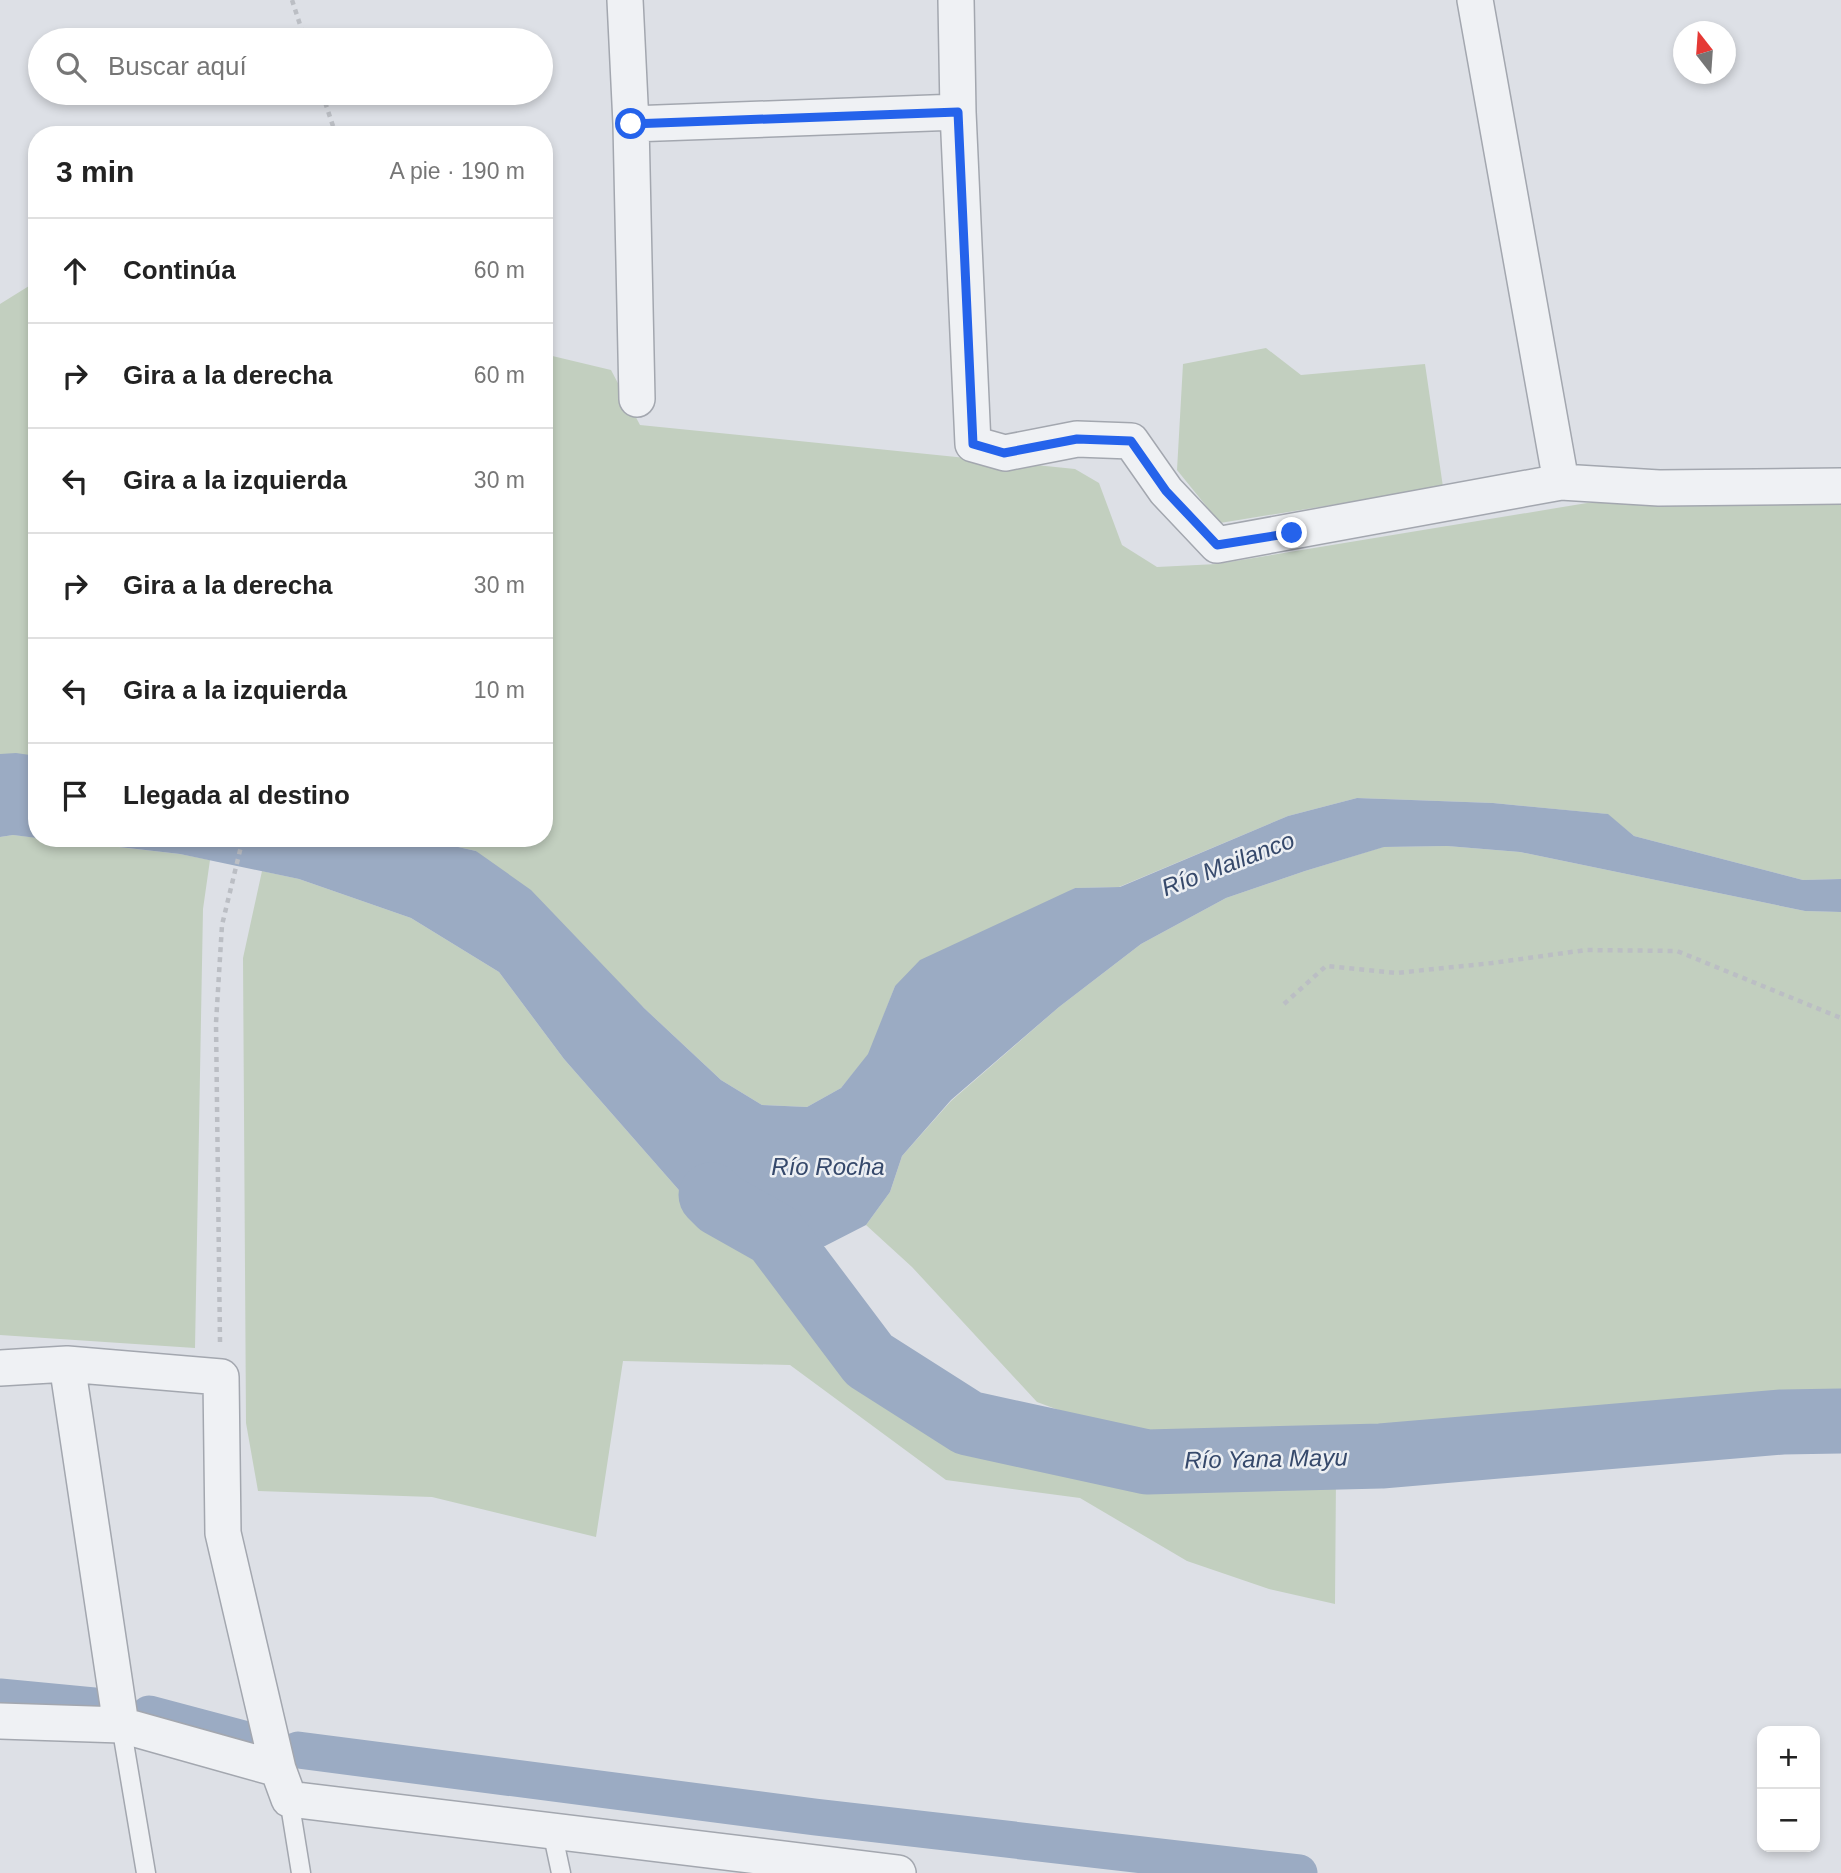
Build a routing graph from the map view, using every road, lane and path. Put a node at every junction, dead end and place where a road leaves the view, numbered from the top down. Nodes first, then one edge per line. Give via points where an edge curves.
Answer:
1 (292, 0) edge
2 (625, 0) edge
3 (956, 0) edge
4 (1475, 0) edge
5 (301, 28) edge
6 (326, 105) edge
7 (958, 112) junction
8 (631, 124) junction
9 (333, 126) edge
10 (637, 399) dead end
11 (1562, 482) junction
12 (1841, 486) edge
13 (241, 847) edge
14 (1284, 1004) dead end
15 (1841, 1018) edge
16 (67, 1364) junction
17 (0, 1368) edge
18 (220, 1377) junction
19 (0, 1721) edge
20 (121, 1725) junction
21 (283, 1784) junction
22 (552, 1831) junction
23 (792, 1866) edge
24 (146, 1873) edge
25 (301, 1873) edge
26 (561, 1873) edge
27 (898, 1873) edge

1 - 5 path
2 - 8 street
3 - 7 street
4 - 11 street
6 - 9 path
7 - 8 street
7 - 11 street via 973,444 1004,453 1077,439 1131,441 1166,491 1217,545
8 - 10 street
11 - 12 street via 1659,488
13 - 18 path via 222,925 216,1023
14 - 15 path via 1326,966 1396,973 1587,950 1677,951
16 - 17 street
16 - 18 street
16 - 20 street
18 - 21 street via 222,1533
19 - 20 street
20 - 21 street
20 - 24 lane
21 - 22 street
21 - 25 lane
22 - 23 street
22 - 26 lane
23 - 27 street

